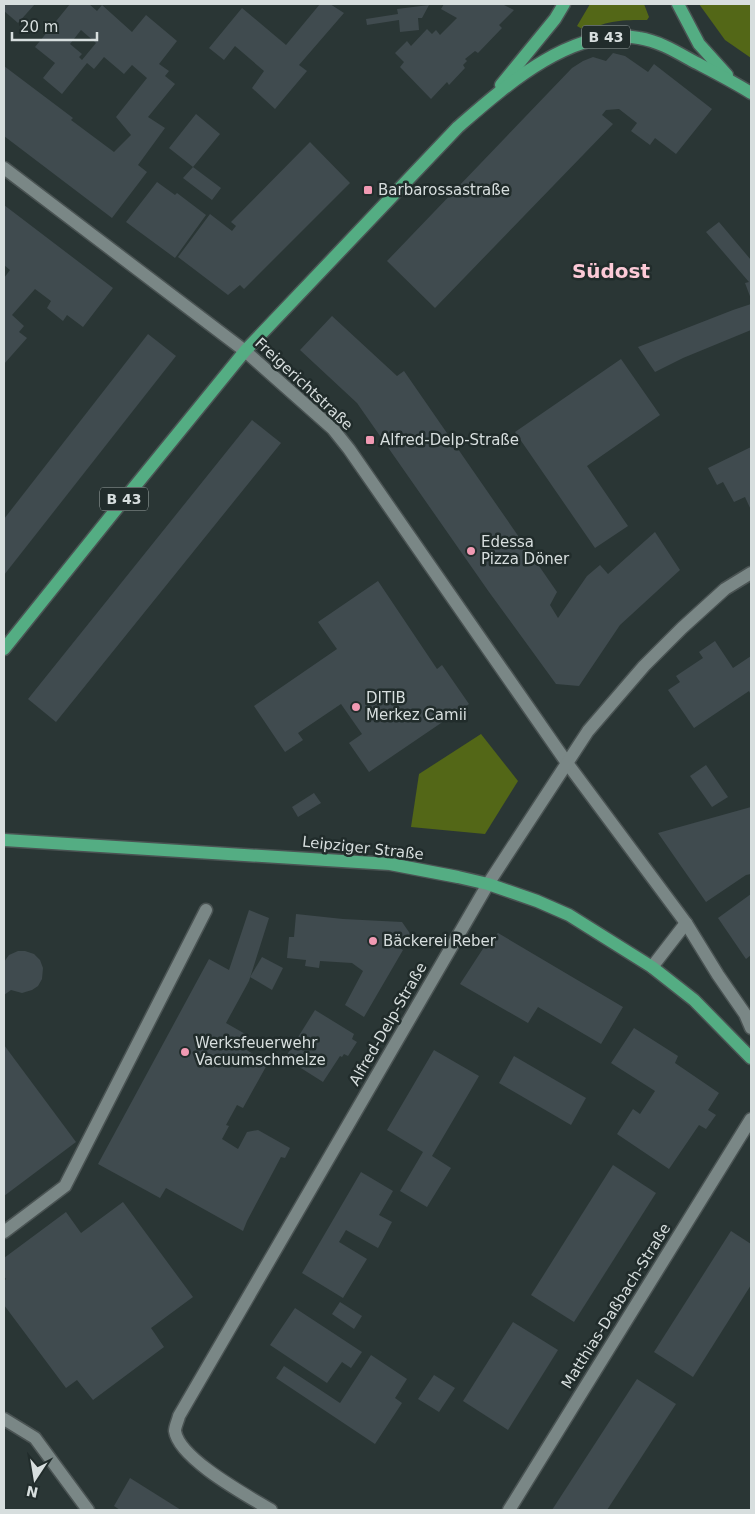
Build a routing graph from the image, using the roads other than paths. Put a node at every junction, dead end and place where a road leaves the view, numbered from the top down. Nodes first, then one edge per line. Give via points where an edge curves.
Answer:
1 (564, 4) edge
2 (678, 4) edge
3 (734, 82) junction
4 (751, 93) edge
5 (485, 103) junction
6 (4, 168) edge
7 (246, 351) junction
8 (751, 573) edge
9 (4, 649) edge
10 (567, 763) junction
11 (4, 840) edge
12 (488, 884) junction
13 (206, 910) dead end
14 (686, 923) junction
15 (652, 967) junction
16 (751, 1028) edge
17 (751, 1058) edge
18 (751, 1119) edge
19 (4, 1232) edge
20 (4, 1419) edge
21 (88, 1510) edge
22 (271, 1510) edge
23 (509, 1510) edge

1 - 5 main road, B 43
2 - 3 main road, B 43 via 698,44
3 - 4 main road, B 43
3 - 5 main road, B 43 via 650,40 609,37 595,39 553,56 524,72
5 - 7 main road, B 43 via 458,127
6 - 7 street, Freigerichtstraße
7 - 9 main road, B 43
7 - 10 street, Freigerichtstraße via 333,429 349,449
8 - 10 street, Alfred-Delp-Straße via 711,601 644,666 588,731
10 - 12 street, Alfred-Delp-Straße
10 - 14 street
11 - 12 main road, Leipziger Straße via 390,864
12 - 15 main road, Leipziger Straße via 568,914
12 - 22 street, Alfred-Delp-Straße via 179,1416 175,1429 177,1438 189,1455
13 - 19 street via 65,1186
14 - 15 street
14 - 16 street via 746,1014
15 - 17 main road, Leipziger Straße via 694,1000
18 - 23 street, Matthias-Daßbach-Straße
20 - 21 street via 35,1438

